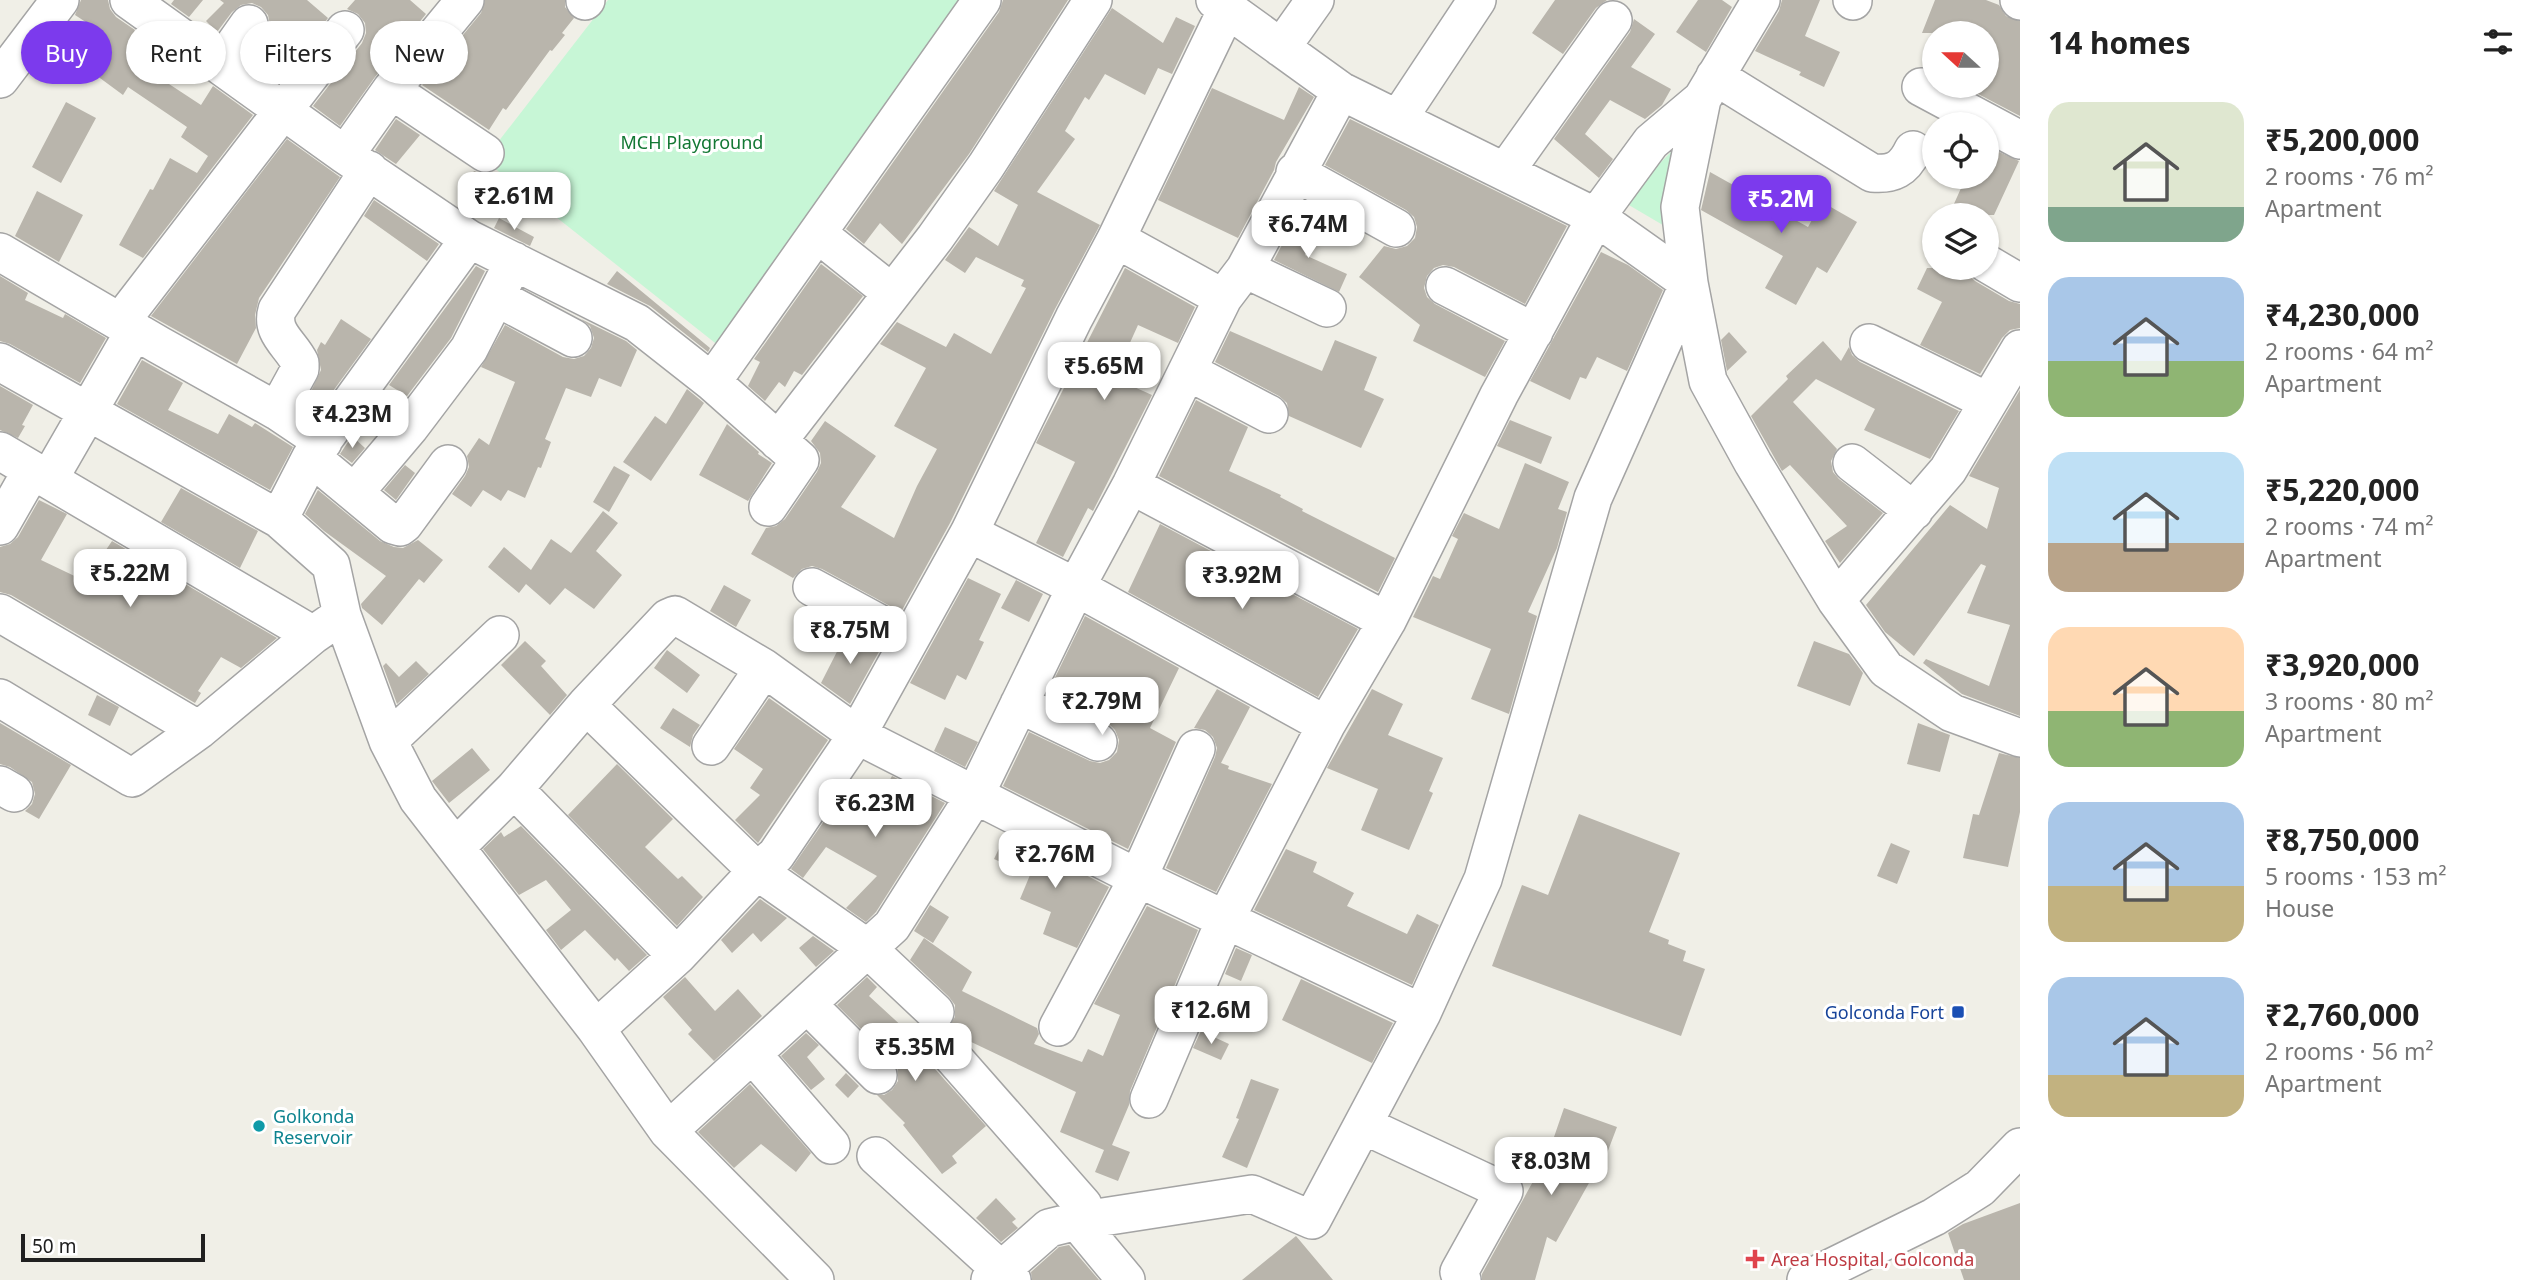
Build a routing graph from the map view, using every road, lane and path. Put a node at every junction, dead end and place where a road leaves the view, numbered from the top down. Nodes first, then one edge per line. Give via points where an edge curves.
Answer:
1 (60, 0) edge
2 (982, 0) edge
3 (1093, 0) edge
4 (1315, 0) edge
5 (1477, 0) edge
6 (1761, 0) edge
7 (463, 1) edge
8 (145, 4) edge
9 (1221, 4) edge
10 (1613, 20) dead end
11 (166, 21) edge
12 (240, 37) edge
13 (1281, 48) junction
14 (226, 57) edge
15 (226, 69) edge
16 (0, 79) edge
17 (304, 84) edge
18 (1921, 87) dead end
19 (1708, 88) junction
20 (391, 90) junction
21 (1340, 90) junction
22 (283, 111) junction
23 (1398, 119) junction
24 (2020, 140) edge
25 (1913, 150) dead end
26 (485, 153) dead end
27 (357, 162) junction
28 (1295, 172) junction
29 (1505, 172) junction
30 (1596, 217) junction
31 (1396, 228) dead end
32 (818, 234) junction
33 (469, 239) junction
34 (1116, 239) junction
35 (0, 252) edge
36 (514, 261) junction
37 (1245, 269) junction
38 (1999, 271) edge
39 (1689, 283) junction
40 (2020, 283) edge
41 (1445, 286) dead end
42 (892, 293) junction
43 (496, 297) junction
44 (1223, 299) junction
45 (1327, 309) dead end
46 (128, 325) junction
47 (1534, 332) junction
48 (573, 338) dead end
49 (1869, 343) dead end
50 (2020, 349) edge
51 (0, 362) edge
52 (1187, 371) junction
53 (712, 382) junction
54 (1987, 401) junction
55 (277, 411) junction
56 (88, 412) junction
57 (1269, 414) dead end
58 (778, 441) junction
59 (317, 450) junction
60 (0, 451) edge
61 (1852, 463) dead end
62 (448, 464) dead end
63 (41, 475) junction
64 (1131, 485) junction
65 (355, 492) junction
66 (768, 506) dead end
67 (1914, 511) junction
68 (279, 519) junction
69 (0, 526) edge
70 (969, 533) junction
71 (812, 587) dead end
72 (1076, 587) junction
73 (1836, 600) junction
74 (0, 613) edge
75 (1387, 621) junction
76 (327, 625) junction
77 (500, 635) dead end
78 (908, 639) junction
79 (764, 668) junction
80 (0, 698) edge
81 (1019, 704) junction
82 (586, 705) junction
83 (1326, 726) junction
84 (199, 730) junction
85 (857, 735) junction
86 (2020, 738) edge
87 (388, 741) junction
88 (1098, 742) dead end
89 (710, 746) dead end
90 (1196, 749) dead end
91 (514, 789) junction
92 (975, 795) junction
93 (457, 846) junction
94 (757, 871) junction
95 (1138, 878) junction
96 (1225, 920) junction
97 (867, 948) junction
98 (677, 956) junction
99 (807, 1004) junction
100 (935, 1012) dead end
101 (1422, 1013) junction
102 (1058, 1027) dead end
103 (596, 1029) junction
104 (753, 1055) junction
105 (951, 1055) dead end
106 (878, 1075) dead end
107 (1149, 1099) dead end
108 (1363, 1125) junction
109 (668, 1131) junction
110 (831, 1144) dead end
111 (2020, 1147) edge
112 (876, 1156) dead end
113 (1083, 1220) junction
114 (1001, 1277) edge
115 (815, 1280) edge
116 (1126, 1280) edge
117 (1462, 1280) edge
118 (1806, 1280) edge

1 - 16 street
2 - 32 street
3 - 42 street via 986,166
4 - 13 street
5 - 23 street
6 - 19 street
7 - 20 street
8 - 11 street
9 - 13 street
9 - 34 street
10 - 29 street
12 - 14 street
13 - 21 street
15 - 22 street
17 - 22 street
18 - 24 street
19 - 25 street via 1872,173 1894,172 1906,164
19 - 30 street via 1651,142
19 - 39 street via 1680,207
20 - 26 street
20 - 27 street
21 - 23 street
21 - 28 street
22 - 27 street
22 - 46 street
23 - 29 street
27 - 33 street
27 - 55 street via 274,318 300,363
28 - 31 street
28 - 37 street
29 - 30 street
30 - 39 street
30 - 47 street
32 - 42 street
32 - 53 street
33 - 36 street
33 - 59 street
34 - 44 street
34 - 70 street
35 - 46 street
36 - 43 street
36 - 53 street via 637,323
37 - 44 street
37 - 45 street
38 - 40 street
39 - 73 street via 1708,381
39 - 101 street via 1593,498 1483,879
41 - 47 street
42 - 58 street
43 - 48 street
43 - 65 street via 469,349
44 - 52 street
46 - 55 street
46 - 56 street
47 - 75 street
49 - 54 street
50 - 54 street
51 - 56 street
52 - 57 street
52 - 64 street
53 - 58 street
54 - 67 street via 1948,470
55 - 59 street
56 - 63 street
56 - 68 street
58 - 66 street via 800,460
59 - 65 street
59 - 68 street
60 - 63 street
61 - 67 street
62 - 65 street via 400,527
63 - 69 street
63 - 76 street
64 - 72 street
64 - 75 street
67 - 73 street
68 - 76 street via 331,565
70 - 72 street
70 - 78 street
71 - 78 street
72 - 81 street
72 - 83 street
73 - 86 street via 1886,669 1952,713
74 - 84 street
75 - 83 street
76 - 84 street
76 - 87 street
77 - 87 street
78 - 85 street
79 - 82 street via 675,615
79 - 85 street
79 - 89 street
80 - 84 street via 132,778
81 - 88 street
81 - 92 street
82 - 91 street
82 - 94 street
83 - 96 street
85 - 92 street
85 - 94 street via 776,855
87 - 93 street via 418,799
90 - 95 street
91 - 93 street
91 - 98 street
92 - 95 street
92 - 97 street via 892,926
93 - 103 street
94 - 97 street
94 - 98 street
95 - 96 street
95 - 102 street
96 - 101 street
96 - 107 street
97 - 99 street
97 - 100 street
98 - 103 street
99 - 104 street
99 - 106 street
101 - 108 street
103 - 109 street
104 - 109 street
104 - 110 street
105 - 113 street via 1083,1206
108 - 113 street via 1312,1220 1252,1194
108 - 117 street via 1504,1191 1459,1272
109 - 115 street
111 - 118 street via 1980,1188 1882,1244
112 - 114 street
113 - 114 street via 1049,1228
113 - 116 street

